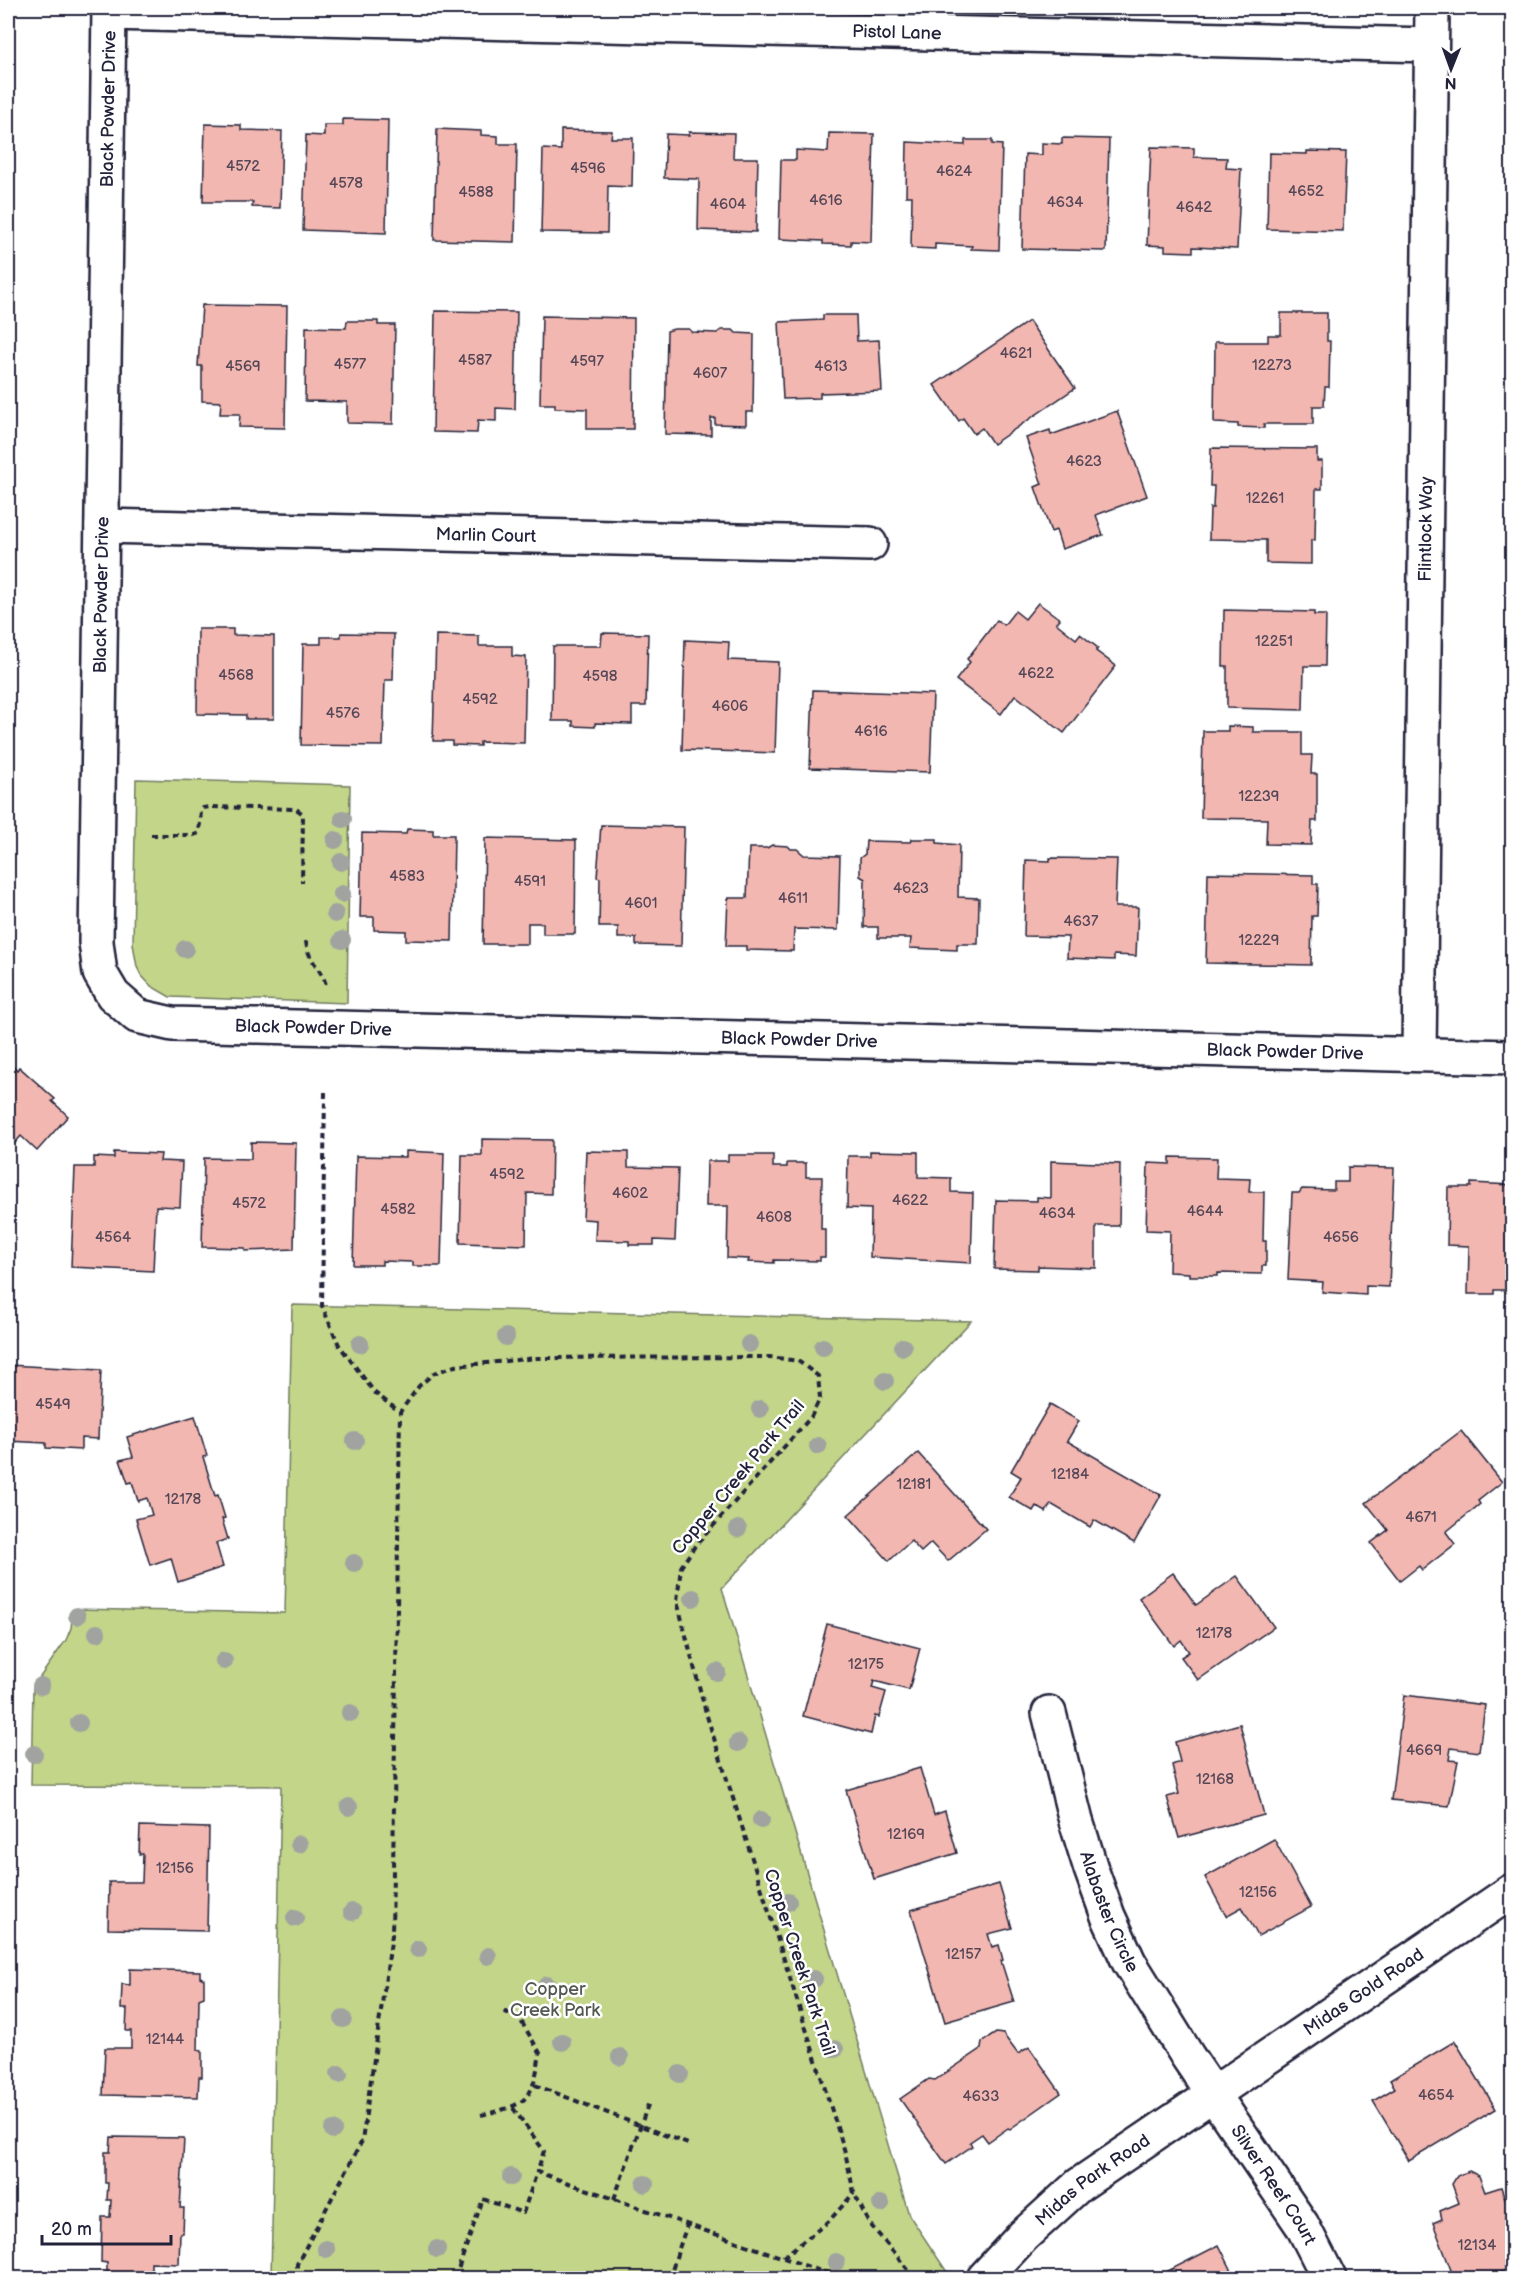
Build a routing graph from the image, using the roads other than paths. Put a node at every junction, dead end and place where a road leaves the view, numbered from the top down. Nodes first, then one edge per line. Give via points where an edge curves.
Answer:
1 (1432, 8) edge
2 (109, 10) edge
3 (1431, 45) junction
4 (102, 526) junction
5 (870, 544) dead end
6 (1419, 1053) junction
7 (1512, 1057) edge
8 (1049, 1713) dead end
9 (1512, 1891) edge
10 (1214, 2093) junction
11 (984, 2278) edge
12 (1329, 2278) edge

1 - 3 street, Flintlock Way
2 - 3 street, Pistol Lane
2 - 4 street, Black Powder Drive
3 - 6 street, Flintlock Way
4 - 5 street, Marlin Court
4 - 6 street, Black Powder Drive via 96,942 100,973 113,995 137,1016 172,1024
6 - 7 street, Black Powder Drive
8 - 10 street, Alabaster Circle via 1076,1821 1108,1916 1129,1962
9 - 10 street, Midas Gold Road
10 - 11 street, Midas Park Road via 1079,2185
10 - 12 street, Silver Reef Court via 1302,2225

